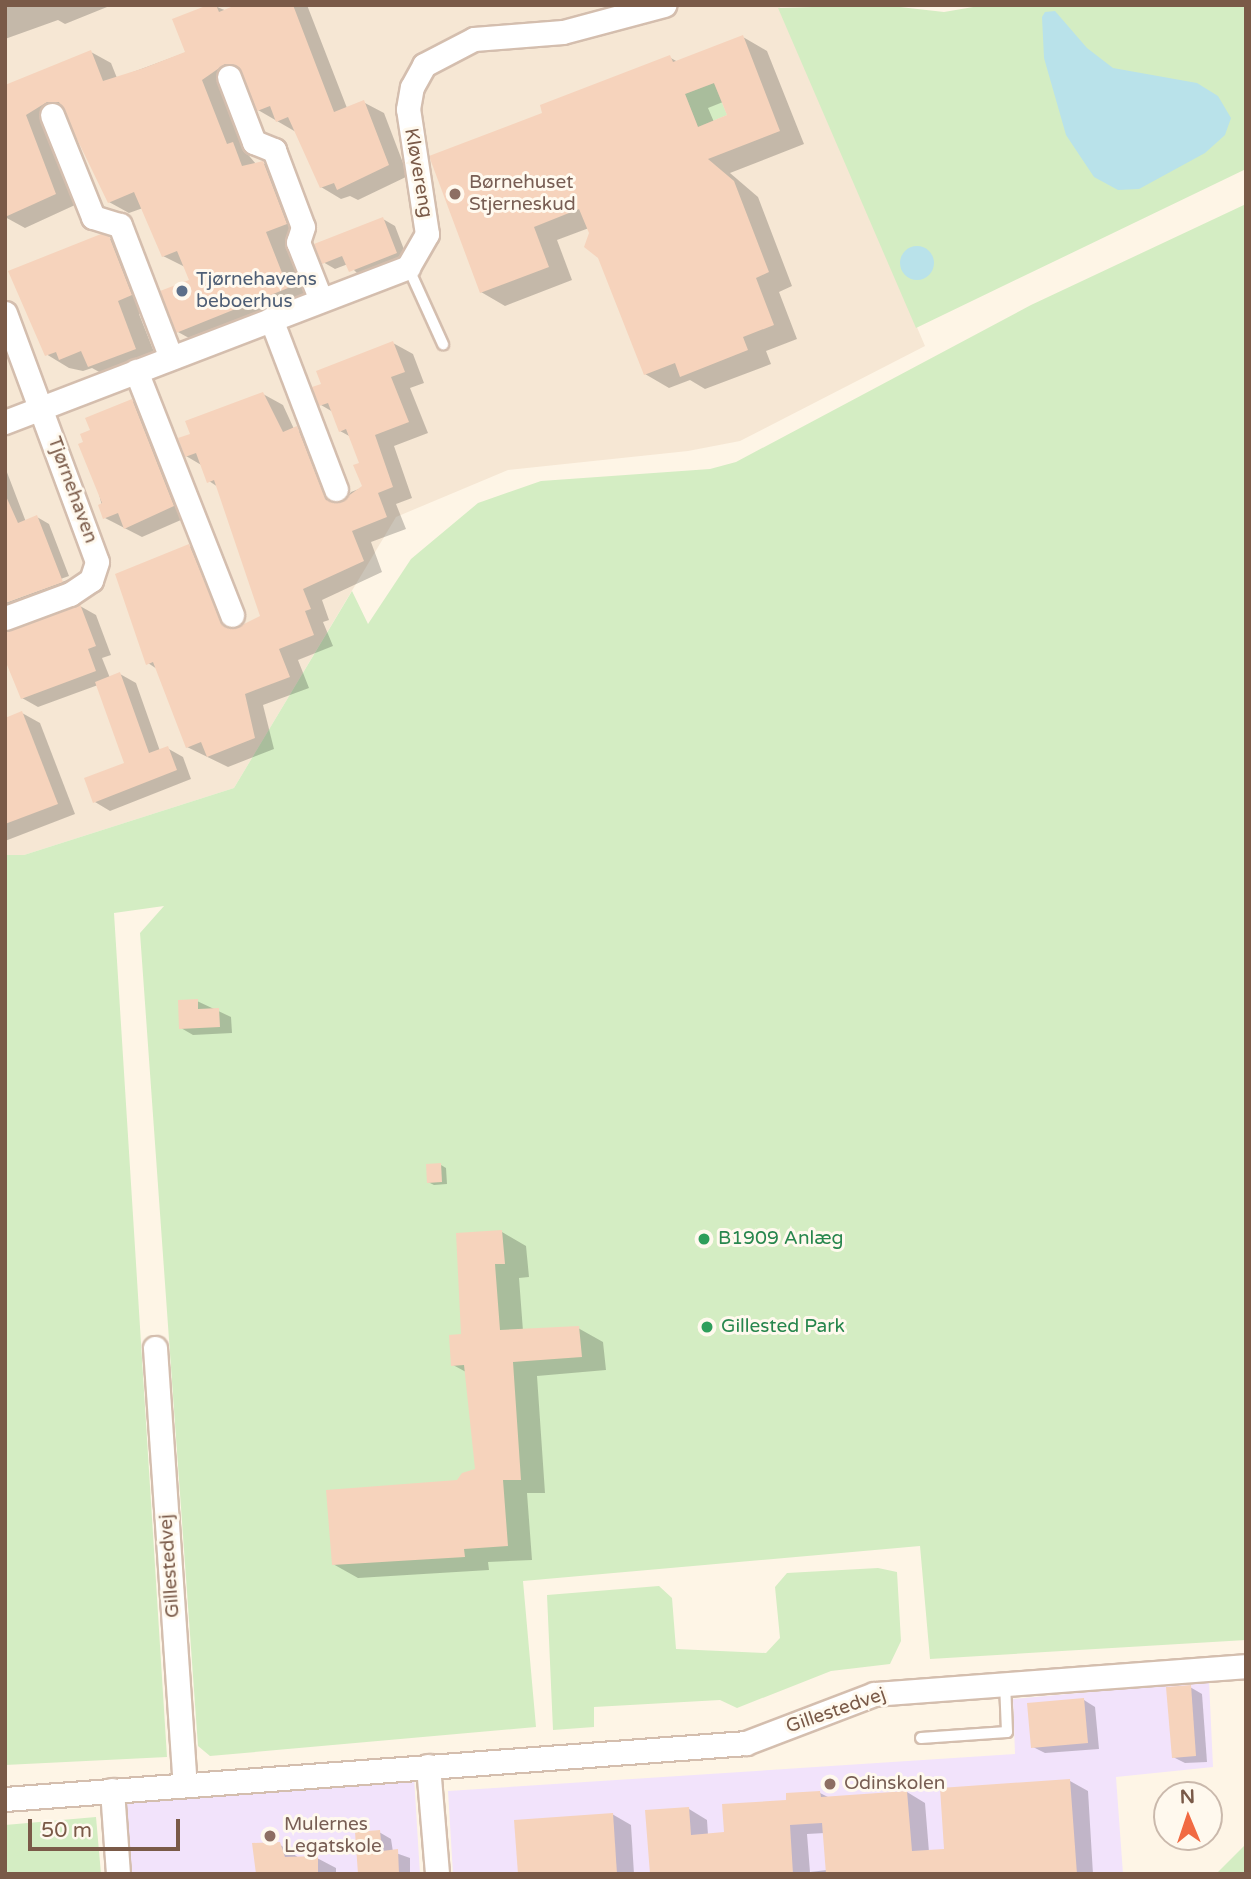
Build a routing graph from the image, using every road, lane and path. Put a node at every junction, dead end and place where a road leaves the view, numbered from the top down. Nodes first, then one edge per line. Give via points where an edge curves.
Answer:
1 (664, 5) edge
2 (229, 77) dead end
3 (52, 114) dead end
4 (408, 267) junction
5 (321, 300) junction
6 (5, 313) edge
7 (271, 319) junction
8 (443, 344) dead end
9 (171, 358) junction
10 (136, 371) junction
11 (43, 407) junction
12 (5, 422) edge
13 (336, 489) dead end
14 (232, 615) dead end
15 (5, 618) edge
16 (155, 1348) dead end
17 (1246, 1666) edge
18 (1006, 1683) junction
19 (921, 1738) dead end
20 (428, 1766) junction
21 (185, 1784) junction
22 (112, 1790) junction
23 (5, 1799) edge
24 (118, 1874) edge
25 (437, 1874) edge

1 - 4 street, Kløvereng via 563,32 474,39 424,65 412,87 408,108 427,234
2 - 5 street via 254,142 274,150 303,226 298,242
3 - 9 street via 93,217 120,225
4 - 5 street
4 - 8 lane
5 - 7 street
6 - 11 street, Tjørnehaven
7 - 9 street
7 - 13 street
9 - 10 street
10 - 11 street
10 - 14 street
11 - 12 street
11 - 15 street, Tjørnehaven via 97,562 91,580 69,594
16 - 21 street, Gillestedvej
17 - 18 street, Gillestedvej
18 - 19 lane via 1007,1732
18 - 20 street, Gillestedvej via 874,1694 746,1743
20 - 21 street, Gillestedvej
20 - 25 street
21 - 22 street, Gillestedvej
22 - 23 street, Gillestedvej
22 - 24 street

